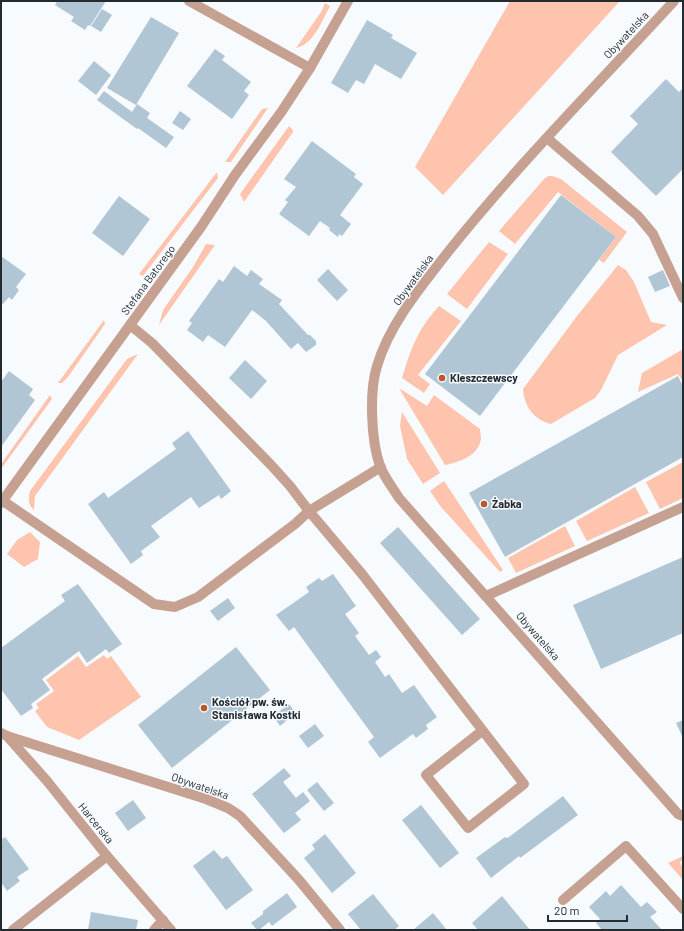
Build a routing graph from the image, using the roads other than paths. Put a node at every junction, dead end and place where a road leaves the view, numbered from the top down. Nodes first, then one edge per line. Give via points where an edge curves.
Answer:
1 (189, 1) edge
2 (348, 1) edge
3 (674, 1) edge
4 (310, 68) junction
5 (547, 138) junction
6 (683, 298) edge
7 (130, 325) junction
8 (381, 467) junction
9 (2, 502) edge
10 (683, 507) edge
11 (309, 510) junction
12 (486, 596) junction
13 (482, 731) junction
14 (4, 735) edge
15 (683, 816) edge
16 (107, 856) junction
17 (562, 900) dead end
18 (683, 909) edge
19 (163, 920) junction
20 (13, 930) edge
21 (154, 930) edge
22 (171, 930) edge
23 (340, 930) edge

1 - 4 street
2 - 4 street, Stefana Batorego
3 - 5 street, Obywatelska
4 - 7 street, Stefana Batorego
5 - 6 street via 638,216 653,234
5 - 8 street, Obywatelska via 475,218 392,328 377,366 373,388 375,444
7 - 9 street, Stefana Batorego
7 - 11 street via 152,343 262,455
8 - 11 street
8 - 12 street, Obywatelska via 399,498
9 - 11 street via 154,604 175,607 198,597 295,524
10 - 12 street
11 - 13 street via 362,574
12 - 15 street, Obywatelska via 678,814
13 - 13 street via 524,784 468,828 426,775
14 - 16 street, Harcerska via 46,781
14 - 23 street, Obywatelska via 228,808 240,816 294,874
16 - 19 street, Harcerska
16 - 20 street
17 - 18 street via 626,846
19 - 21 street
19 - 22 street, Harcerska

